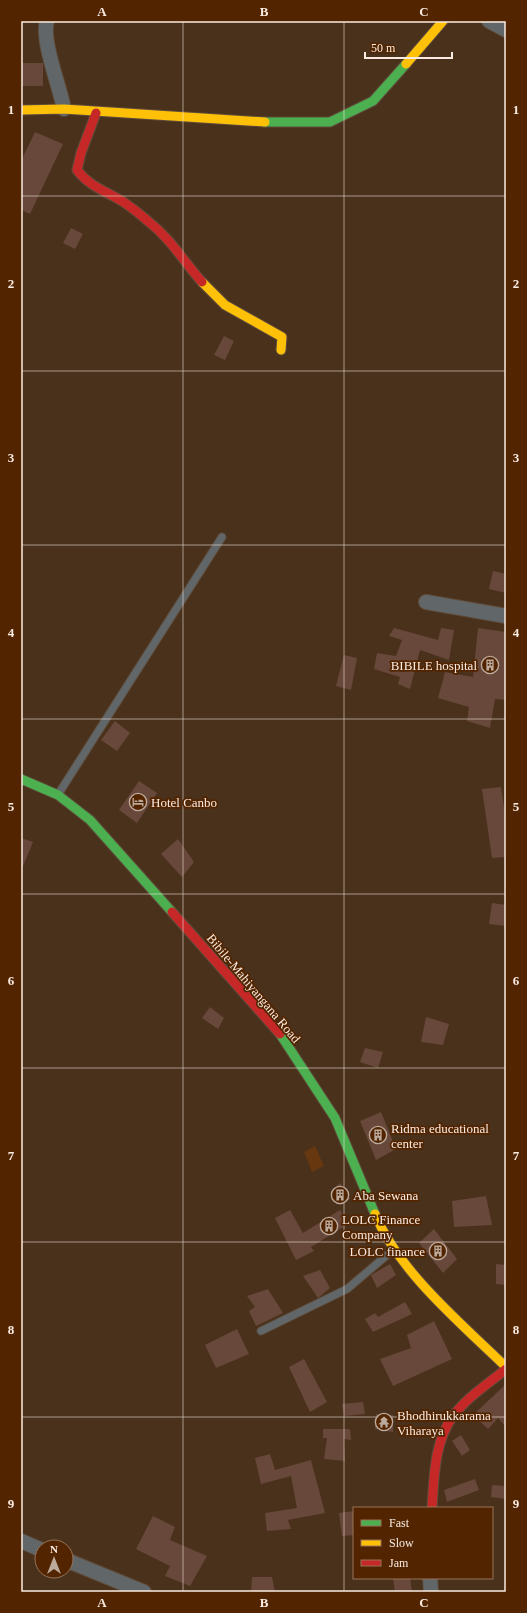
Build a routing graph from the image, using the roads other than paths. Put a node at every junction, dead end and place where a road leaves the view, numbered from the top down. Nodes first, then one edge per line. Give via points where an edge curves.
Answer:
1 (47, 21) edge
2 (443, 21) edge
3 (489, 21) edge
4 (506, 30) edge
5 (64, 109) junction
6 (21, 110) edge
7 (96, 113) junction
8 (281, 350) dead end
9 (222, 537) dead end
10 (426, 602) dead end
11 (506, 616) edge
12 (21, 779) edge
13 (58, 795) junction
14 (394, 1249) junction
15 (261, 1331) dead end
16 (506, 1368) edge
17 (432, 1507) edge
18 (21, 1542) edge
19 (34, 1547) edge
20 (74, 1563) edge
21 (430, 1579) edge
22 (144, 1592) edge
23 (431, 1592) edge

1 - 5 street via 48,46
2 - 7 street via 373,101 330,122 256,122
3 - 4 street
5 - 6 street
5 - 7 street
7 - 8 street via 77,170 85,181 123,202 151,223 177,249 211,293 225,305 282,338
9 - 13 lane
10 - 11 street
12 - 13 street, Bibile-Mahiyangana Road
13 - 14 street, Bibile-Mahiyangana Road via 90,820 282,1036 335,1118 376,1217
14 - 15 lane via 347,1289
14 - 16 street, Bibile-Mahiyangana Road via 434,1296
16 - 17 street via 448,1422 442,1435
18 - 19 street
20 - 22 street
21 - 23 street

